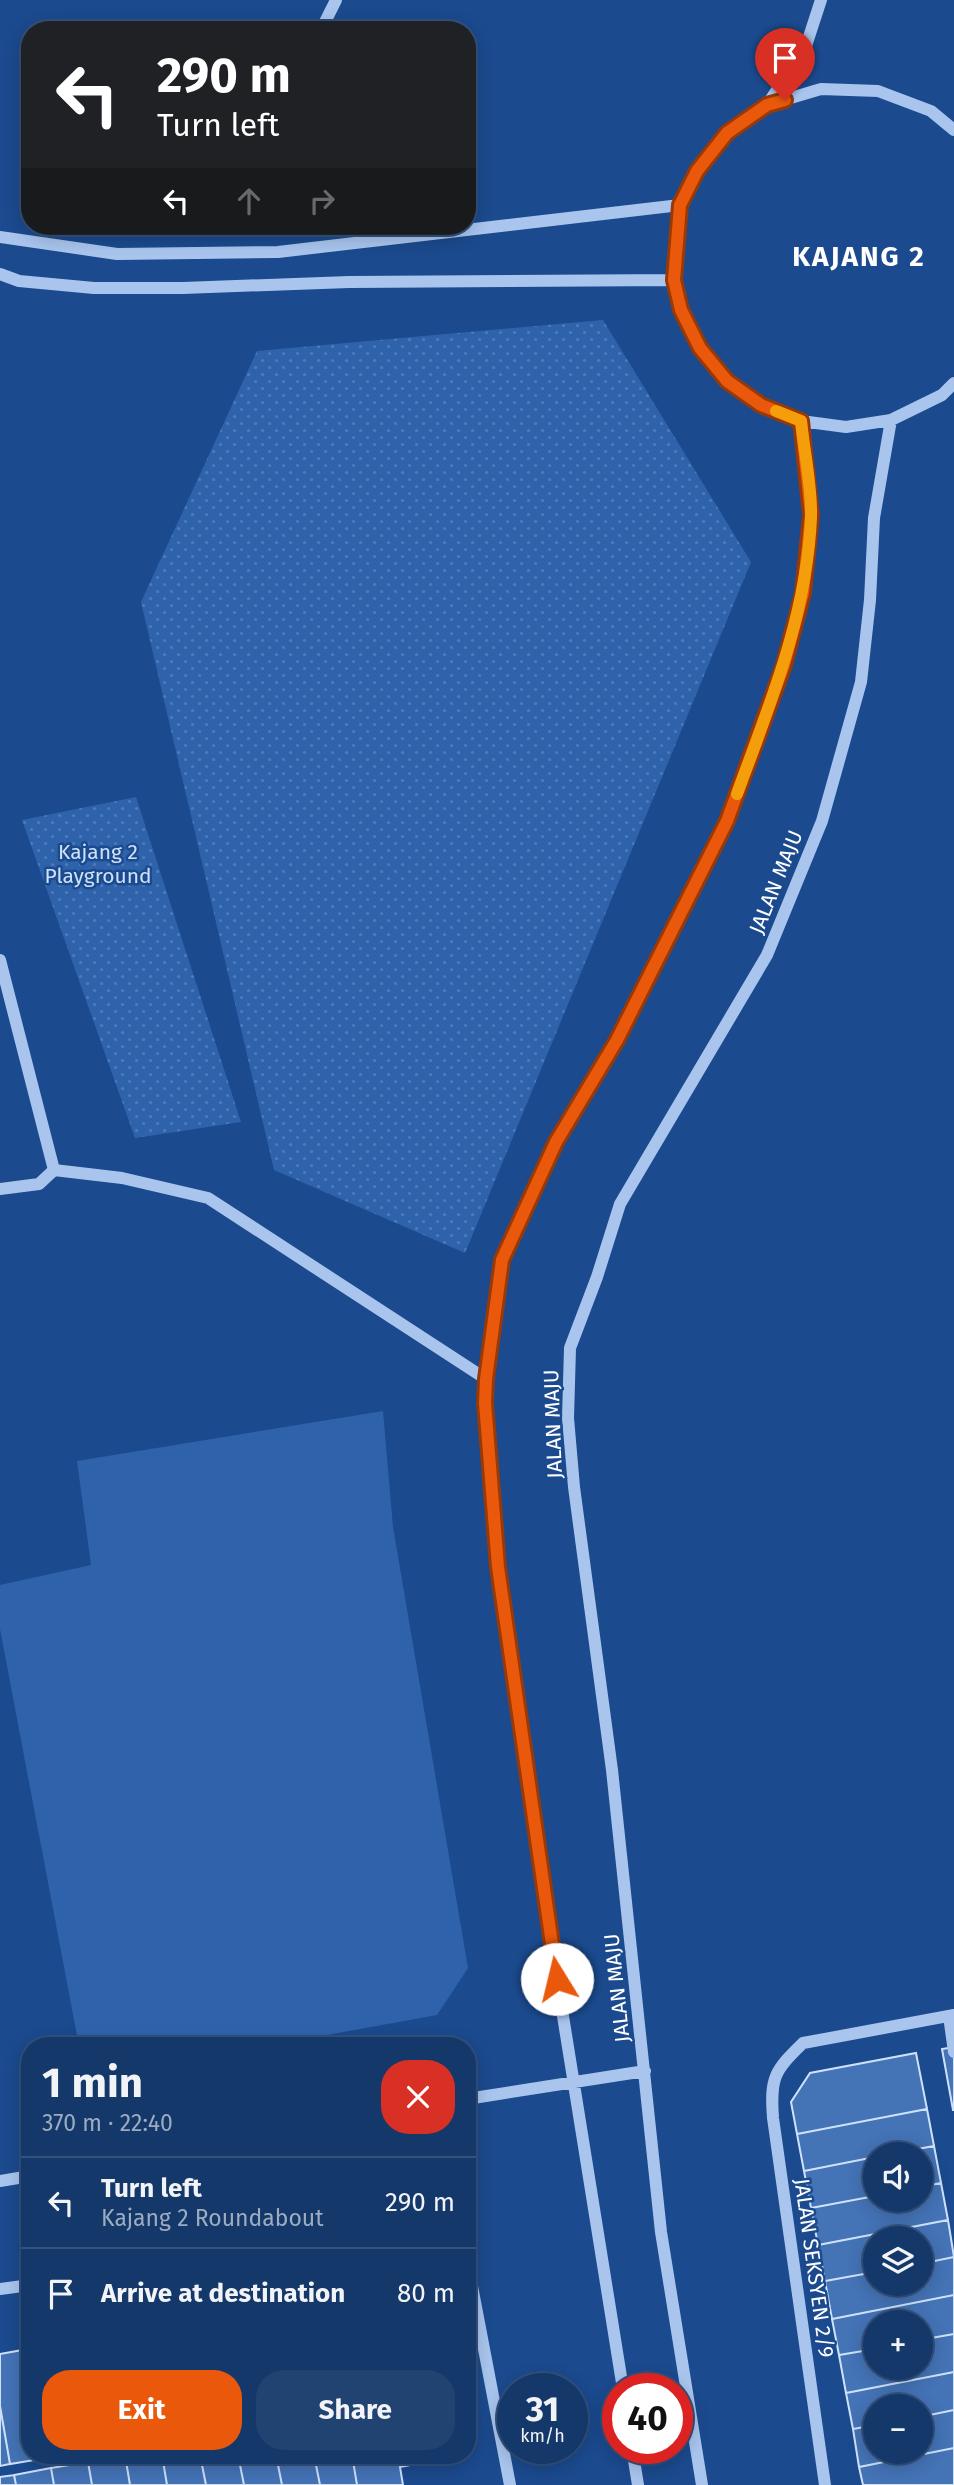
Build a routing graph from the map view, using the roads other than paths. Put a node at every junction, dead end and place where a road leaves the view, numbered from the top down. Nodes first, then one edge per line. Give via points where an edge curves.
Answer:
1 (337, 0) edge
2 (821, 0) edge
3 (326, 21) edge
4 (767, 105) junction
5 (954, 130) edge
6 (680, 205) junction
7 (476, 229) edge
8 (405, 235) edge
9 (429, 235) edge
10 (0, 237) edge
11 (412, 237) junction
12 (0, 274) edge
13 (674, 280) junction
14 (954, 383) edge
15 (891, 420) junction
16 (801, 421) junction
17 (0, 960) edge
18 (54, 1170) junction
19 (0, 1189) edge
20 (486, 1379) junction
21 (951, 2016) edge
22 (954, 2052) edge
23 (645, 2071) junction
24 (575, 2081) junction
25 (476, 2098) edge
26 (21, 2178) edge
27 (0, 2182) edge
28 (21, 2286) edge
29 (0, 2289) edge
30 (476, 2307) edge
31 (621, 2373) edge
32 (635, 2464) edge
33 (510, 2485) edge
34 (638, 2485) edge
35 (702, 2485) edge
36 (825, 2485) edge

1 - 3 street
2 - 4 street via 806,46
4 - 5 street via 821,89 878,91 931,111
4 - 6 street via 727,133 697,171
6 - 7 street
6 - 13 street
8 - 11 street
9 - 11 street
10 - 11 street via 117,254 278,252
12 - 13 street via 19,281 94,288
13 - 16 street via 681,310 700,348 727,381 761,405
14 - 15 street via 942,395
15 - 16 street via 846,426
15 - 23 street, JALAN MAJU via 874,518 861,682 822,821 767,955 620,1204 570,1348 568,1418 575,1487
16 - 20 street via 811,515 803,593 784,665 727,821 617,1040 556,1142 502,1260
17 - 18 street
18 - 19 street via 39,1184
18 - 20 street via 122,1178 208,1198
20 - 24 street via 498,1567
21 - 22 street
21 - 36 street, JALAN SEKSYEN 2/9 via 803,2043 773,2080 773,2118
23 - 24 street
23 - 35 street, JALAN MAJU via 661,2232
24 - 25 street
24 - 31 street
26 - 27 street
28 - 29 street
30 - 33 street
32 - 34 street

